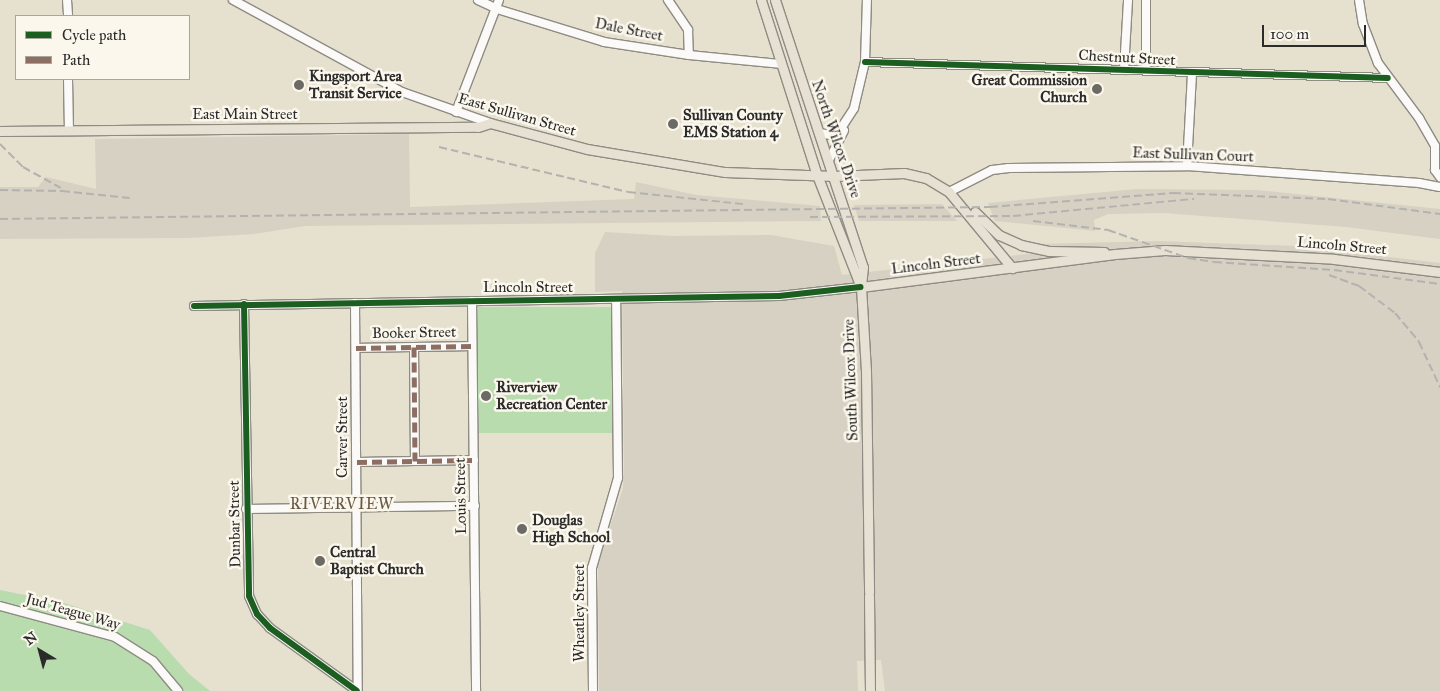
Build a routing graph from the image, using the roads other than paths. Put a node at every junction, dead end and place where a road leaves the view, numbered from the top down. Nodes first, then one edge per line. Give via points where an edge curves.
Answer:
1 (67, 0) edge
2 (233, 0) edge
3 (478, 0) edge
4 (500, 0) edge
5 (668, 0) edge
6 (761, 0) edge
7 (775, 0) edge
8 (867, 0) edge
9 (1128, 0) edge
10 (1146, 0) edge
11 (1359, 0) edge
12 (497, 9) junction
13 (68, 15) edge
14 (689, 56) junction
15 (865, 62) junction
16 (780, 64) junction
17 (796, 64) junction
18 (1124, 70) junction
19 (1146, 70) junction
20 (1192, 74) junction
21 (1388, 78) junction
22 (68, 80) edge
23 (456, 112) junction
24 (490, 123) junction
25 (845, 126) junction
26 (69, 130) junction
27 (0, 131) edge
28 (820, 133) junction
29 (829, 160) junction
30 (1187, 166) junction
31 (817, 175) junction
32 (834, 176) junction
33 (1440, 177) edge
34 (1440, 187) edge
35 (950, 192) junction
36 (1115, 254) junction
37 (1012, 268) junction
38 (1440, 272) edge
39 (861, 287) junction
40 (616, 300) junction
41 (472, 301) junction
42 (355, 303) junction
43 (244, 304) junction
44 (194, 306) dead end
45 (472, 346) junction
46 (414, 347) junction
47 (356, 348) junction
48 (474, 460) junction
49 (415, 461) junction
50 (357, 462) junction
51 (475, 506) junction
52 (357, 508) junction
53 (246, 509) junction
54 (0, 606) edge
55 (178, 691) edge
56 (358, 691) edge
57 (476, 691) edge
58 (593, 691) edge
59 (870, 691) edge

1 - 13 street
2 - 23 street, East Sullivan Street via 370,76
3 - 12 street, Dale Street
4 - 12 street
5 - 14 street via 688,30
6 - 16 main road, North Wilcox Drive
7 - 17 main road, North Wilcox Drive
8 - 15 street
9 - 18 street
10 - 19 street
11 - 21 street via 1363,24 1378,63
12 - 14 street, Dale Street via 604,42
12 - 23 street
14 - 16 street, Dale Street
15 - 18 street, Chestnut Street
15 - 25 street via 858,96
16 - 17 main road
16 - 31 main road, North Wilcox Drive
17 - 28 main road, North Wilcox Drive
18 - 19 street, Chestnut Street
19 - 20 street, Chestnut Street
20 - 21 street, Chestnut Street
20 - 30 street
21 - 33 street via 1419,118 1435,146 1435,170
22 - 26 street
23 - 24 street, East Sullivan Street
24 - 26 main road, East Main Street via 478,127
24 - 31 main road, East Sullivan Street via 587,149 676,165 725,172
25 - 28 street via 833,137
25 - 29 street
26 - 27 main road, East Main Street
28 - 29 main road, North Wilcox Drive
29 - 32 main road, North Wilcox Drive
30 - 34 street, East Sullivan Court
30 - 35 street, East Sullivan Court via 1009,168 992,170
31 - 32 main road
31 - 39 main road, South Wilcox Drive
32 - 35 main road via 904,173 926,178
32 - 39 main road, North Wilcox Drive via 863,268
35 - 36 main road via 964,200 983,222 1010,242 1049,251 1092,250
35 - 37 main road
36 - 37 main road, Lincoln Street
36 - 38 main road, Lincoln Street via 1165,250 1228,251
37 - 39 main road, Lincoln Street
39 - 40 street, Lincoln Street via 779,296
39 - 59 main road, South Wilcox Drive via 866,370
40 - 41 street, Lincoln Street
40 - 58 street, Wheatley Street via 618,478 592,568
41 - 42 street, Lincoln Street
41 - 45 street, Louis Street
42 - 43 street, Lincoln Street
42 - 47 street, Carver Street
43 - 44 street, Lincoln Street
43 - 53 street, Dunbar Street
45 - 46 street, Booker Street
45 - 48 street, Louis Street
46 - 47 street, Booker Street
46 - 49 street
47 - 50 street, Carver Street
48 - 49 street
48 - 51 street, Louis Street
49 - 50 street
50 - 52 street, Carver Street
51 - 52 street
51 - 57 street, Louis Street
52 - 53 street
52 - 56 street, Carver Street
53 - 56 street, Dunbar Street via 249,596 257,614 270,628
54 - 55 street, Jud Teague Way via 115,637 153,661

